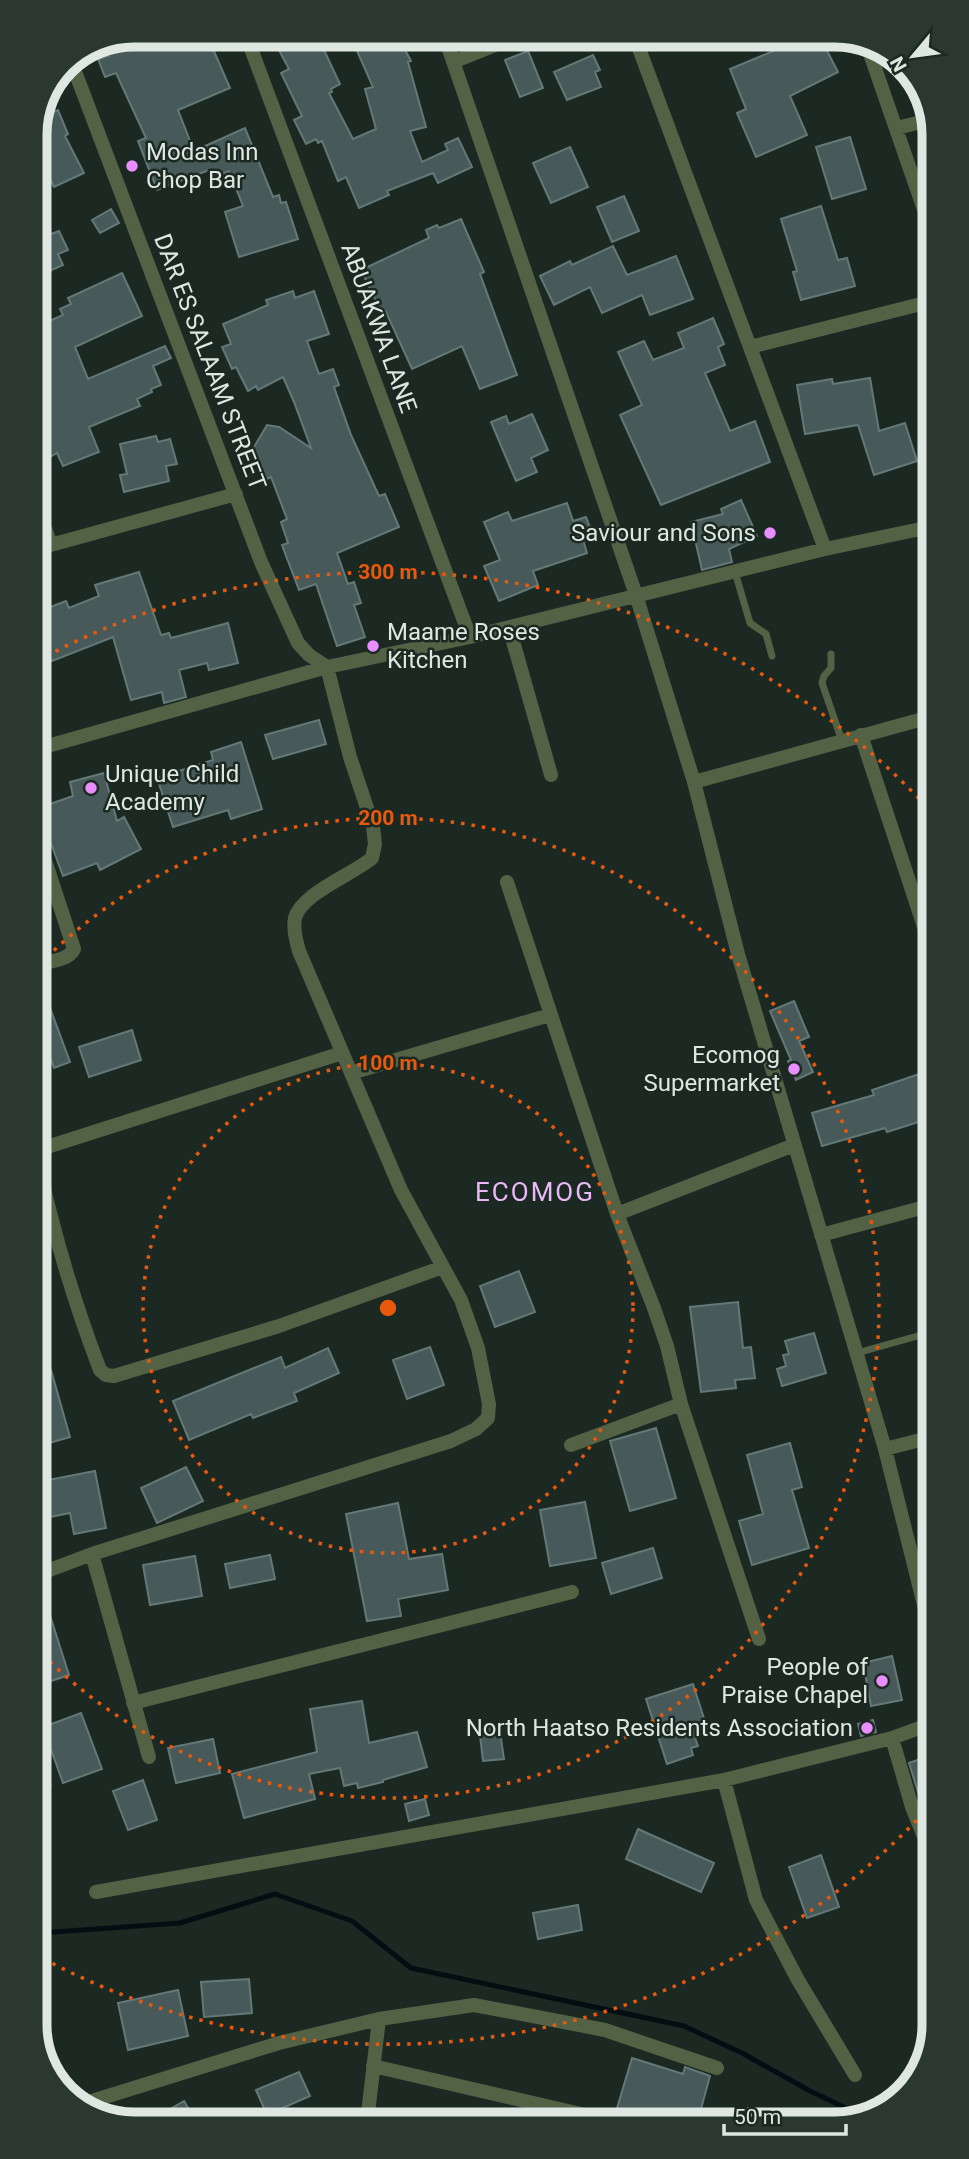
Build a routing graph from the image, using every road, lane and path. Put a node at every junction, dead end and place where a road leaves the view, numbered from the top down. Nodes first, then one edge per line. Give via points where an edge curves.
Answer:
1 (250, 47) edge
2 (448, 47) edge
3 (490, 47) edge
4 (638, 47) edge
5 (871, 55) edge
6 (453, 62) junction
7 (75, 71) edge
8 (921, 122) edge
9 (897, 128) junction
10 (922, 203) edge
11 (922, 304) edge
12 (750, 347) junction
13 (236, 494) junction
14 (922, 529) edge
15 (47, 546) edge
16 (825, 549) junction
17 (735, 571) junction
18 (636, 595) junction
19 (509, 627) junction
20 (470, 637) junction
21 (831, 654) dead end
22 (772, 656) dead end
23 (327, 667) junction
24 (922, 719) edge
25 (861, 735) junction
26 (842, 741) junction
27 (47, 747) edge
28 (551, 775) dead end
29 (694, 782) junction
30 (47, 866) edge
31 (507, 882) dead end
32 (922, 898) edge
33 (47, 961) edge
34 (550, 1015) junction
35 (342, 1053) junction
36 (351, 1073) junction
37 (794, 1146) junction
38 (47, 1148) edge
39 (47, 1207) edge
40 (922, 1208) edge
41 (617, 1214) junction
42 (821, 1235) junction
43 (443, 1266) junction
44 (922, 1335) dead end
45 (856, 1353) junction
46 (681, 1405) junction
47 (922, 1440) edge
48 (571, 1445) dead end
49 (885, 1449) junction
50 (93, 1554) junction
51 (47, 1571) edge
52 (572, 1592) dead end
53 (922, 1597) edge
54 (759, 1639) dead end
55 (133, 1703) junction
56 (922, 1727) edge
57 (892, 1738) junction
58 (149, 1757) dead end
59 (724, 1780) junction
60 (922, 1833) edge
61 (96, 1892) dead end
62 (379, 2020) junction
63 (373, 2066) junction
64 (717, 2068) dead end
65 (855, 2075) dead end
66 (92, 2101) edge
67 (368, 2112) edge
68 (572, 2112) edge

1 - 20 street, ABUAKWA LANE
2 - 6 street
3 - 6 street
4 - 12 street
5 - 9 street
6 - 18 street
7 - 13 street, DAR ES SALAAM STREET
8 - 9 street
9 - 10 street
11 - 12 street
12 - 16 street
13 - 15 street
13 - 23 street, DAR ES SALAAM STREET via 298,643
14 - 16 street
16 - 17 street
17 - 18 street
17 - 22 lane via 750,623 766,634
18 - 19 street
18 - 29 street
19 - 20 street
19 - 28 street
20 - 23 street
21 - 26 lane via 832,665 822,683
23 - 27 street
23 - 35 street via 375,844 372,858 363,866 305,902 294,929
24 - 25 street
25 - 26 street
25 - 32 street
26 - 29 street
29 - 37 street
30 - 33 street via 75,949 71,955
31 - 34 street
34 - 36 street
34 - 41 street
35 - 36 street
35 - 38 street
36 - 43 street via 401,1190
37 - 41 street
37 - 42 street
39 - 43 street via 74,1302 106,1375 279,1325
40 - 42 street
41 - 46 street via 667,1346
42 - 45 street
43 - 50 street via 461,1300 486,1383 488,1418 476,1429 451,1441
44 - 45 lane
45 - 49 street
46 - 48 street
46 - 54 street
47 - 49 street
49 - 53 street
50 - 51 street
50 - 55 street
52 - 55 street
55 - 58 street
56 - 57 street
57 - 59 street
57 - 60 street
59 - 61 street
59 - 65 street via 756,1900
62 - 63 street
62 - 64 street via 474,2005 605,2030
62 - 66 street via 279,2043
63 - 67 street
63 - 68 street

